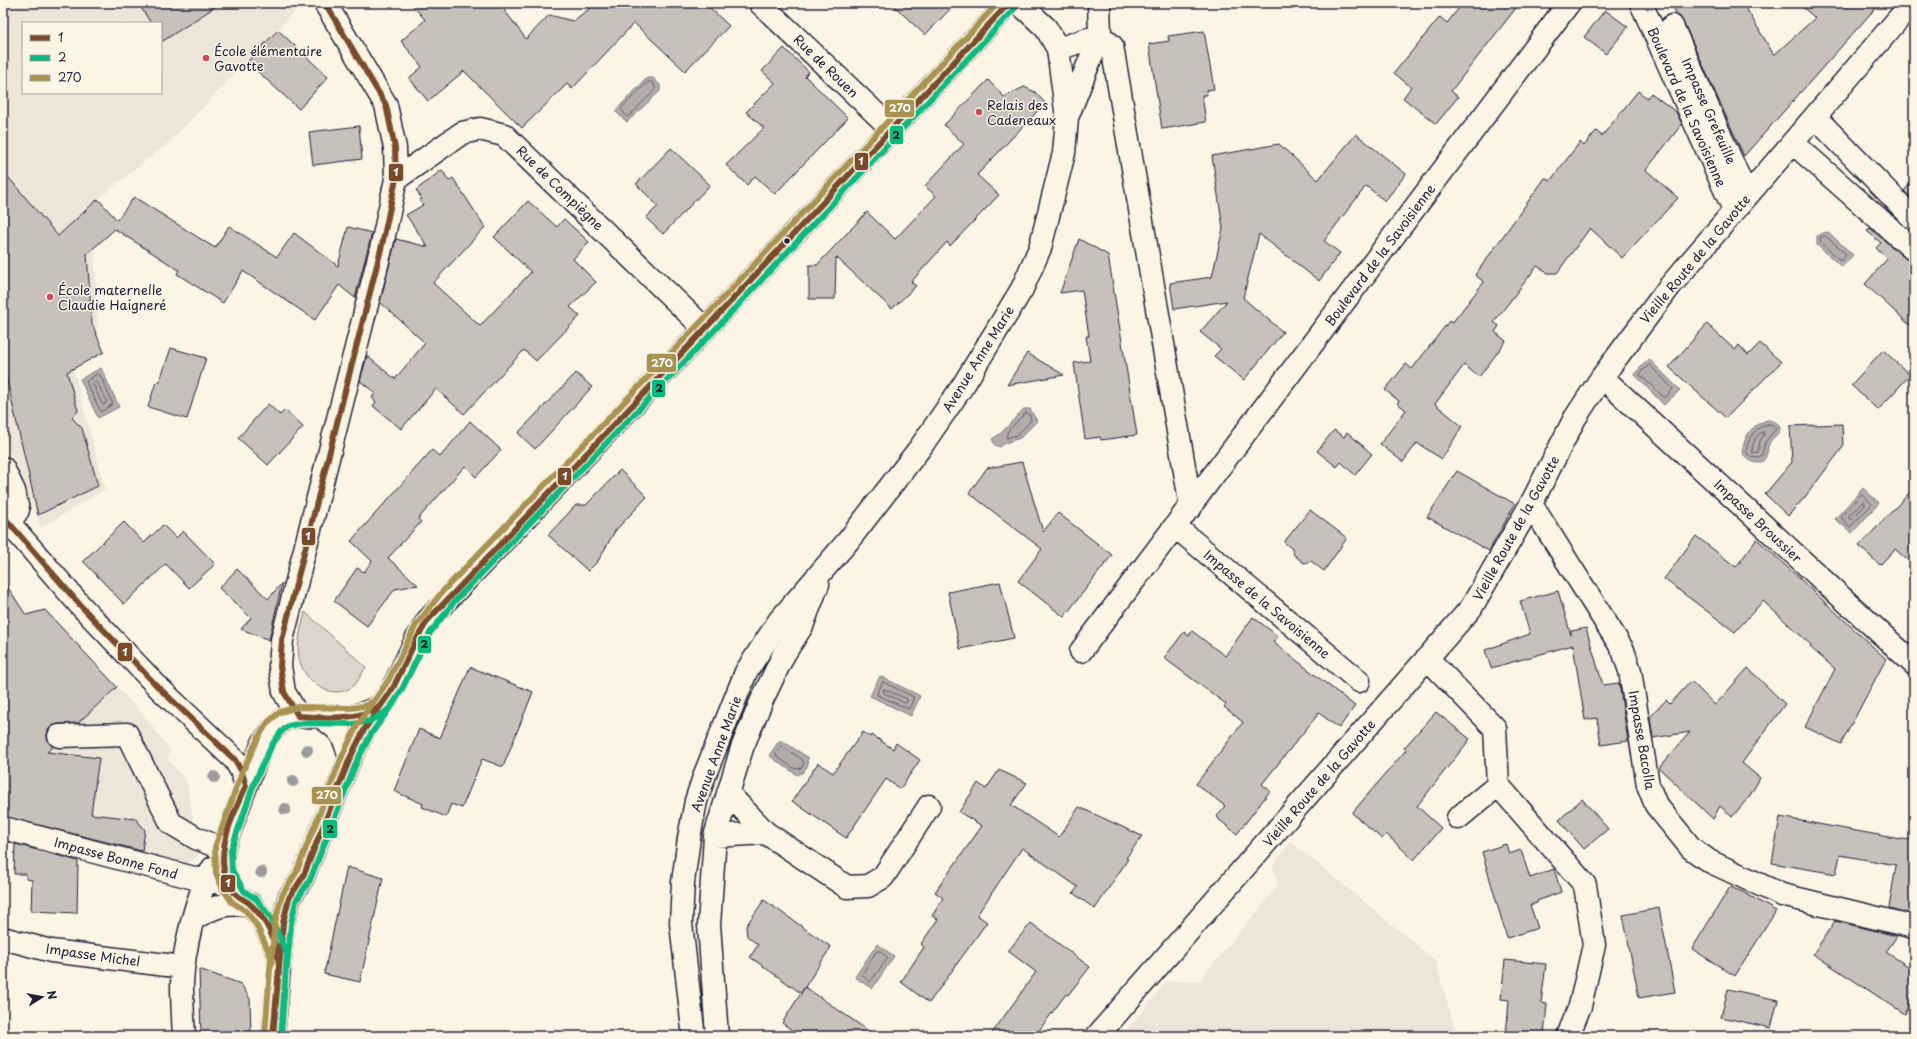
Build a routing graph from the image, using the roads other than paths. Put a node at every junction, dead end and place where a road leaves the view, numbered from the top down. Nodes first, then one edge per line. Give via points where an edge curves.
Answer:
1 (325, 3) edge
2 (760, 3) edge
3 (1009, 3) edge
4 (1019, 3) edge
5 (1099, 3) edge
6 (1569, 3) edge
7 (1641, 3) edge
8 (1912, 3) edge
9 (1672, 26) dead end
10 (1100, 35) junction
11 (1058, 49) junction
12 (1815, 117) junction
13 (1067, 118) junction
14 (892, 129) junction
15 (1793, 142) junction
16 (396, 180) junction
17 (1740, 203) junction
18 (1914, 219) edge
19 (1914, 250) edge
20 (705, 329) junction
21 (1602, 377) junction
22 (3, 468) edge
23 (1531, 504) junction
24 (1191, 507) junction
25 (6, 520) edge
26 (1176, 527) junction
27 (824, 570) junction
28 (1081, 651) dead end
29 (1427, 658) junction
30 (1914, 664) edge
31 (1359, 681) dead end
32 (378, 707) junction
33 (298, 716) junction
34 (319, 716) junction
35 (727, 718) junction
36 (60, 736) dead end
37 (350, 758) junction
38 (1498, 785) junction
39 (246, 786) junction
40 (728, 793) junction
41 (929, 806) dead end
42 (1458, 818) dead end
43 (3, 828) edge
44 (766, 833) junction
45 (715, 836) junction
46 (223, 855) junction
47 (205, 881) junction
48 (230, 885) junction
49 (289, 898) junction
50 (251, 905) junction
51 (193, 919) junction
52 (1914, 928) edge
53 (3, 938) edge
54 (279, 956) junction
55 (183, 967) junction
56 (184, 1036) edge
57 (273, 1036) edge
58 (696, 1036) edge
59 (717, 1036) edge
60 (1097, 1036) edge
61 (1568, 1036) edge

1 - 16 street via 386,105 396,148
2 - 14 street, Rue de Rouen
3 - 14 street
4 - 11 street, Avenue Anne Marie via 1046,28
5 - 10 street, Avenue Anne Marie
6 - 24 street, Boulevard de la Savoisienne
7 - 17 street, Boulevard de la Savoisienne
8 - 12 street, Vieille Route de la Gavotte
9 - 17 street, Impasse Grefeuille
10 - 11 street
10 - 13 street, Avenue Anne Marie
10 - 24 street via 1112,46
11 - 13 street, Avenue Anne Marie
12 - 15 street, Vieille Route de la Gavotte
12 - 18 street
13 - 27 street, Avenue Anne Marie via 1064,153 1040,248 1022,288 964,384 920,448
14 - 20 street
15 - 17 street, Vieille Route de la Gavotte
15 - 19 street
16 - 20 street, Rue de Compiègne via 462,133 480,128 504,134
16 - 33 street via 382,245 282,640 280,666 284,692
17 - 21 street, Vieille Route de la Gavotte via 1670,286
20 - 32 street via 428,620 393,688
21 - 23 street, Vieille Route de la Gavotte via 1575,418
21 - 30 street, Impasse Broussier
22 - 25 street via 14,491 18,510
23 - 29 street, Vieille Route de la Gavotte via 1471,608
23 - 52 street, Impasse Bacolla via 1624,650 1630,671 1648,784 1656,805 1691,848 1709,861 1782,895
24 - 26 street, Boulevard de la Savoisienne
25 - 39 street via 80,605 159,688 235,760
26 - 28 street, Boulevard de la Savoisienne
26 - 31 street, Impasse de la Savoisienne
27 - 35 street, Avenue Anne Marie via 779,621 746,672
27 - 40 street, Avenue Anne Marie via 802,626 784,654 762,700 742,748
29 - 38 street via 1495,728
29 - 60 street, Vieille Route de la Gavotte
32 - 34 street via 349,717
32 - 37 street
33 - 34 street
33 - 39 street via 284,719 273,729 263,743
34 - 37 street via 343,735
35 - 45 street via 723,757 707,814
35 - 58 street, Avenue Anne Marie via 696,801 683,882 681,923 693,1030
36 - 46 street via 127,734 171,823
37 - 49 street via 303,877
38 - 42 street
38 - 61 street via 1585,885 1594,944 1580,1006
39 - 46 street
40 - 44 street
40 - 45 street, Avenue Anne Marie
41 - 44 street via 883,877 868,886 847,887
43 - 47 street, Impasse Bonne Fond
44 - 45 street
45 - 59 street, Avenue Anne Marie via 709,925
46 - 47 street
46 - 48 street via 224,872
47 - 48 street, Impasse Bonne Fond
47 - 51 street
48 - 50 street via 238,896
49 - 50 street via 274,906
49 - 54 street
50 - 51 street via 231,903 214,906
50 - 54 street via 264,922
51 - 55 street
53 - 55 street, Impasse Michel via 51,951
54 - 57 street
55 - 56 street

